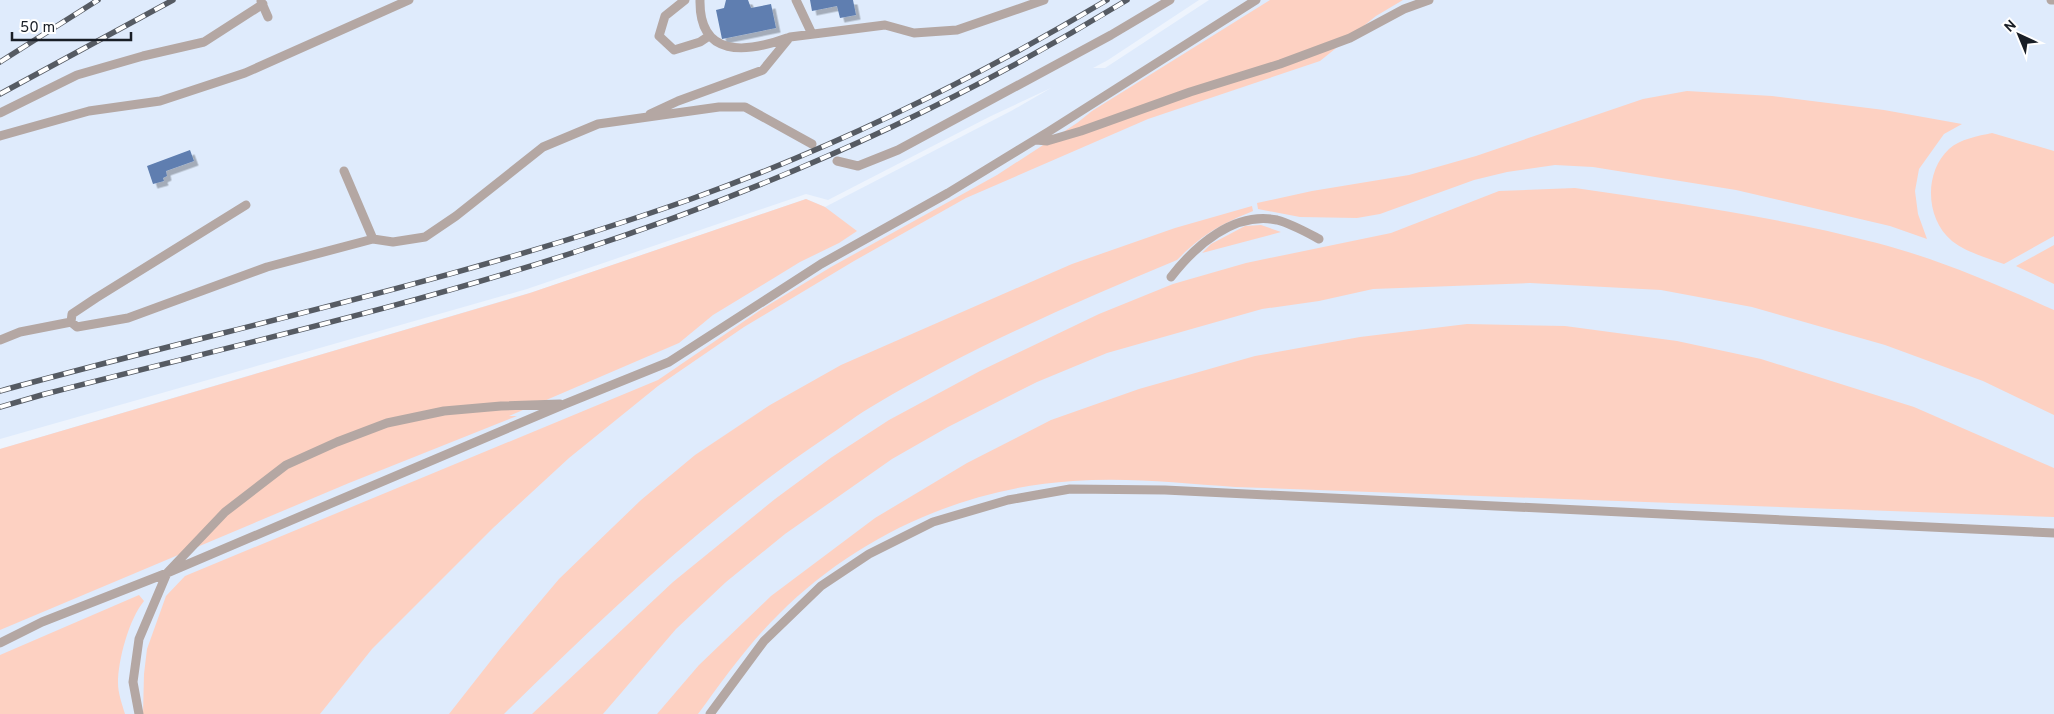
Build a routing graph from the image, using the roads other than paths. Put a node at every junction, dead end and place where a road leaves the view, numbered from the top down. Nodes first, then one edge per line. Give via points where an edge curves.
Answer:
1 (409, 0) edge
2 (685, 0) edge
3 (700, 0) edge
4 (796, 0) edge
5 (1044, 0) edge
6 (1170, 0) edge
7 (1256, 0) edge
8 (1429, 0) edge
9 (262, 2) edge
10 (268, 17) dead end
11 (812, 34) junction
12 (710, 36) junction
13 (790, 37) junction
14 (0, 113) edge
15 (641, 118) junction
16 (0, 136) edge
17 (1036, 140) junction
18 (812, 144) dead end
19 (837, 161) dead end
20 (344, 171) dead end
21 (246, 205) dead end
22 (373, 239) junction
23 (1320, 239) dead end
24 (1171, 277) dead end
25 (71, 322) junction
26 (0, 340) edge
27 (565, 404) junction
28 (2054, 533) edge
29 (167, 573) junction
30 (0, 643) edge
31 (139, 714) edge
32 (710, 714) edge

1 - 16 lane via 245,73 160,101 89,111
2 - 12 lane via 665,16 659,36 674,50
3 - 12 lane via 700,16
4 - 11 lane
5 - 11 lane via 957,30 914,33 885,25
6 - 19 lane via 898,150 858,166
7 - 17 lane
8 - 17 lane via 1404,9 1350,38 1280,64 1081,131 1047,141
9 - 10 lane
9 - 14 lane via 204,42 77,75
11 - 13 lane
12 - 13 lane via 718,44 732,47 764,47
13 - 15 lane via 762,70
15 - 18 lane via 745,106
15 - 22 lane via 598,124 543,148 424,237 393,242
17 - 27 lane via 821,264 669,362
20 - 22 lane
21 - 25 lane via 72,314
22 - 25 lane via 267,267 128,318 77,327
23 - 24 lane via 1277,220 1246,220 1204,242
25 - 26 lane via 20,332
27 - 29 lane
27 - 29 lane via 444,411 387,423 337,442 286,465 232,506
28 - 32 lane via 1165,490 1070,489 1008,500 933,522 869,554 821,586 764,641
29 - 30 lane via 42,622
29 - 31 lane via 138,639 133,682

